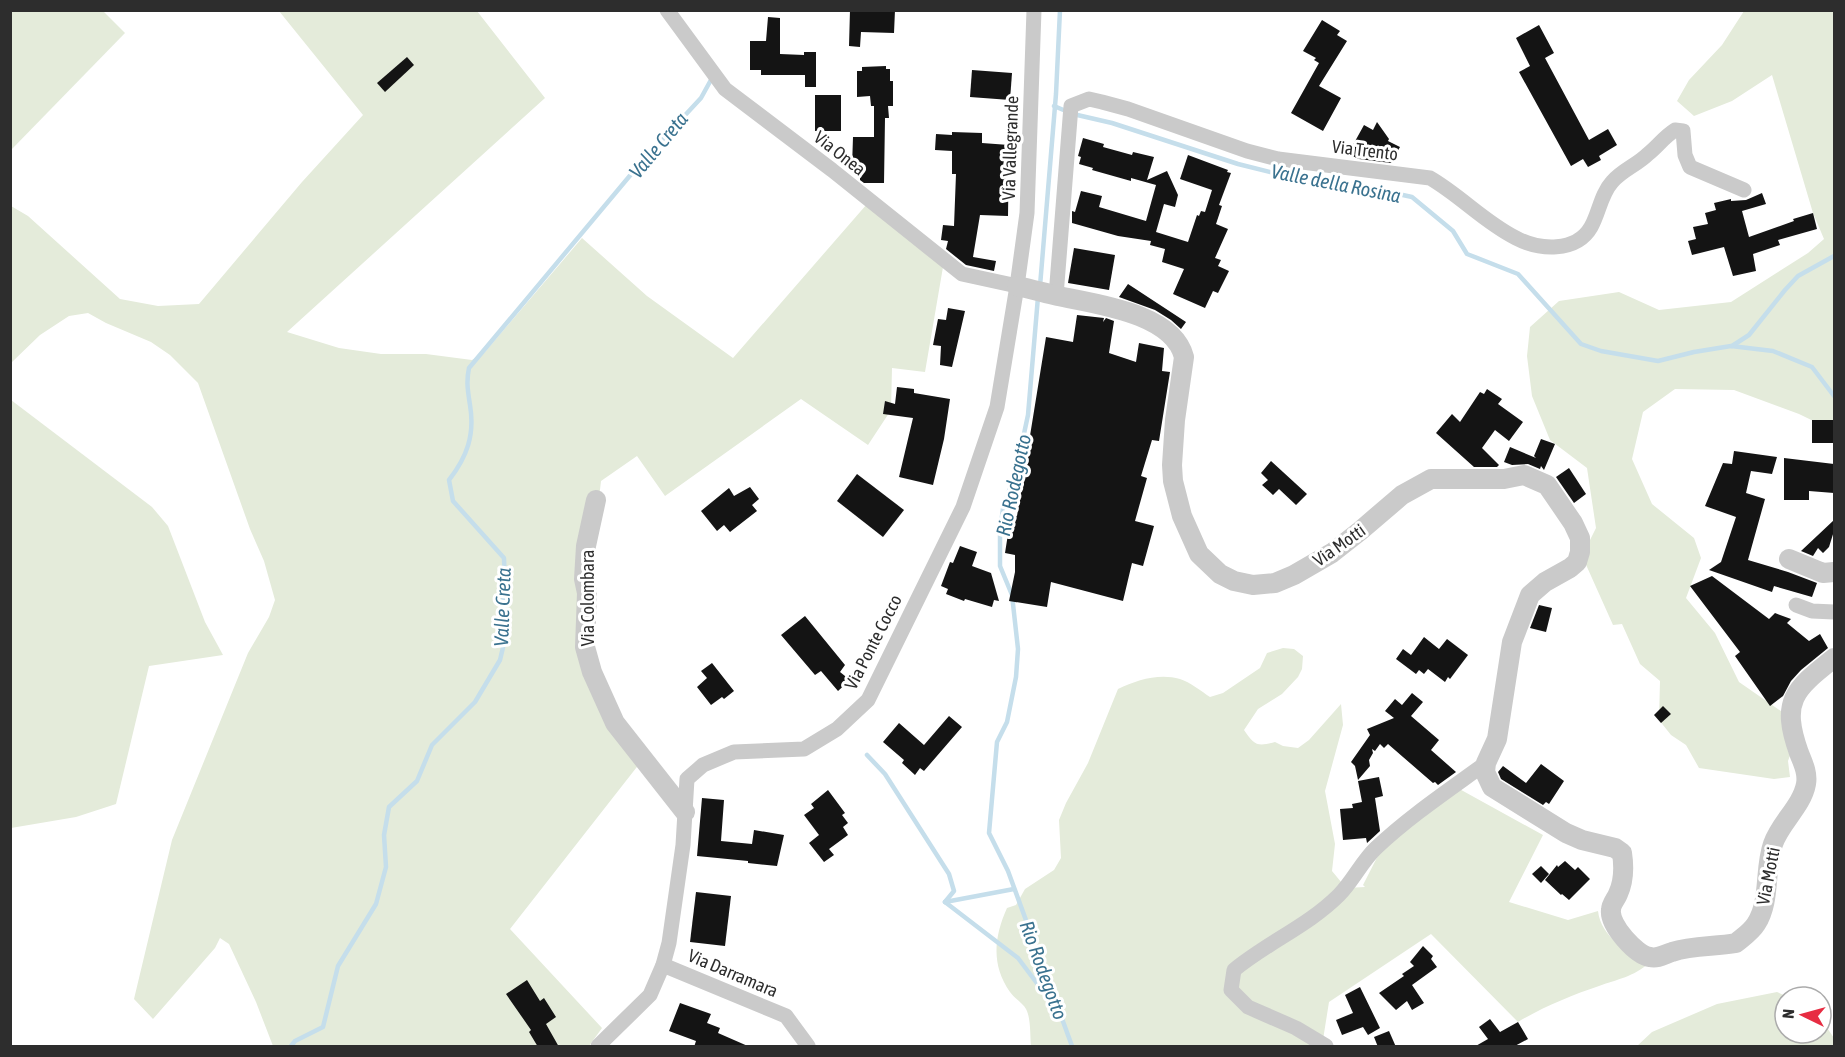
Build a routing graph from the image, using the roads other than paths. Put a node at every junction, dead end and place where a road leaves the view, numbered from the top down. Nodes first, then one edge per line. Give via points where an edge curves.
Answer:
1 (667, 10) edge
2 (1034, 10) edge
3 (1744, 190) dead end
4 (1023, 288) junction
5 (1053, 295) junction
6 (596, 500) dead end
7 (1789, 559) dead end
8 (1834, 572) edge
9 (1796, 605) dead end
10 (1834, 612) edge
11 (1834, 658) edge
12 (1486, 763) junction
13 (685, 812) junction
14 (663, 965) junction
15 (598, 1047) edge
16 (808, 1047) edge
17 (1326, 1047) edge

1 - 4 street, Via Onea via 725,89 962,274
2 - 4 street, Via Vallegrande
3 - 5 street, Via Trento via 1690,167 1683,131 1675,130 1611,183 1590,228 1581,238 1570,244 1537,246 1494,226 1430,178 1278,159 1089,99 1071,112
4 - 5 street, Via Motti
4 - 13 street, Via Ponte Cocco via 997,407 963,507 868,700 837,729 804,750 734,752 703,765 687,779
5 - 12 street, Via Motti via 1128,311 1162,329 1181,347 1184,357 1174,420 1173,481 1182,516 1199,554 1220,574 1234,581 1253,585 1275,583 1294,575 1332,553 1402,495 1431,479 1504,479 1524,475 1547,485 1573,523 1580,538 1580,552 1577,562 1530,595 1512,642 1497,740
6 - 13 street, Via Colombara via 584,579 585,647 592,672 615,723
7 - 8 street via 1823,573
9 - 10 street via 1812,611
11 - 12 street, Via Motti via 1797,691 1791,724 1805,769 1806,787 1773,842 1757,922 1736,944 1683,948 1652,958 1642,955 1628,943 1610,914 1622,886 1622,853 1566,833 1492,787 1485,772
12 - 17 street via 1375,849 1340,894 1300,927 1257,951 1234,970 1231,990 1248,1006
13 - 14 street, Via Ponte Cocco
14 - 15 street, Via Ponte Cocco via 650,995
14 - 16 street, Via Darramara via 786,1016

